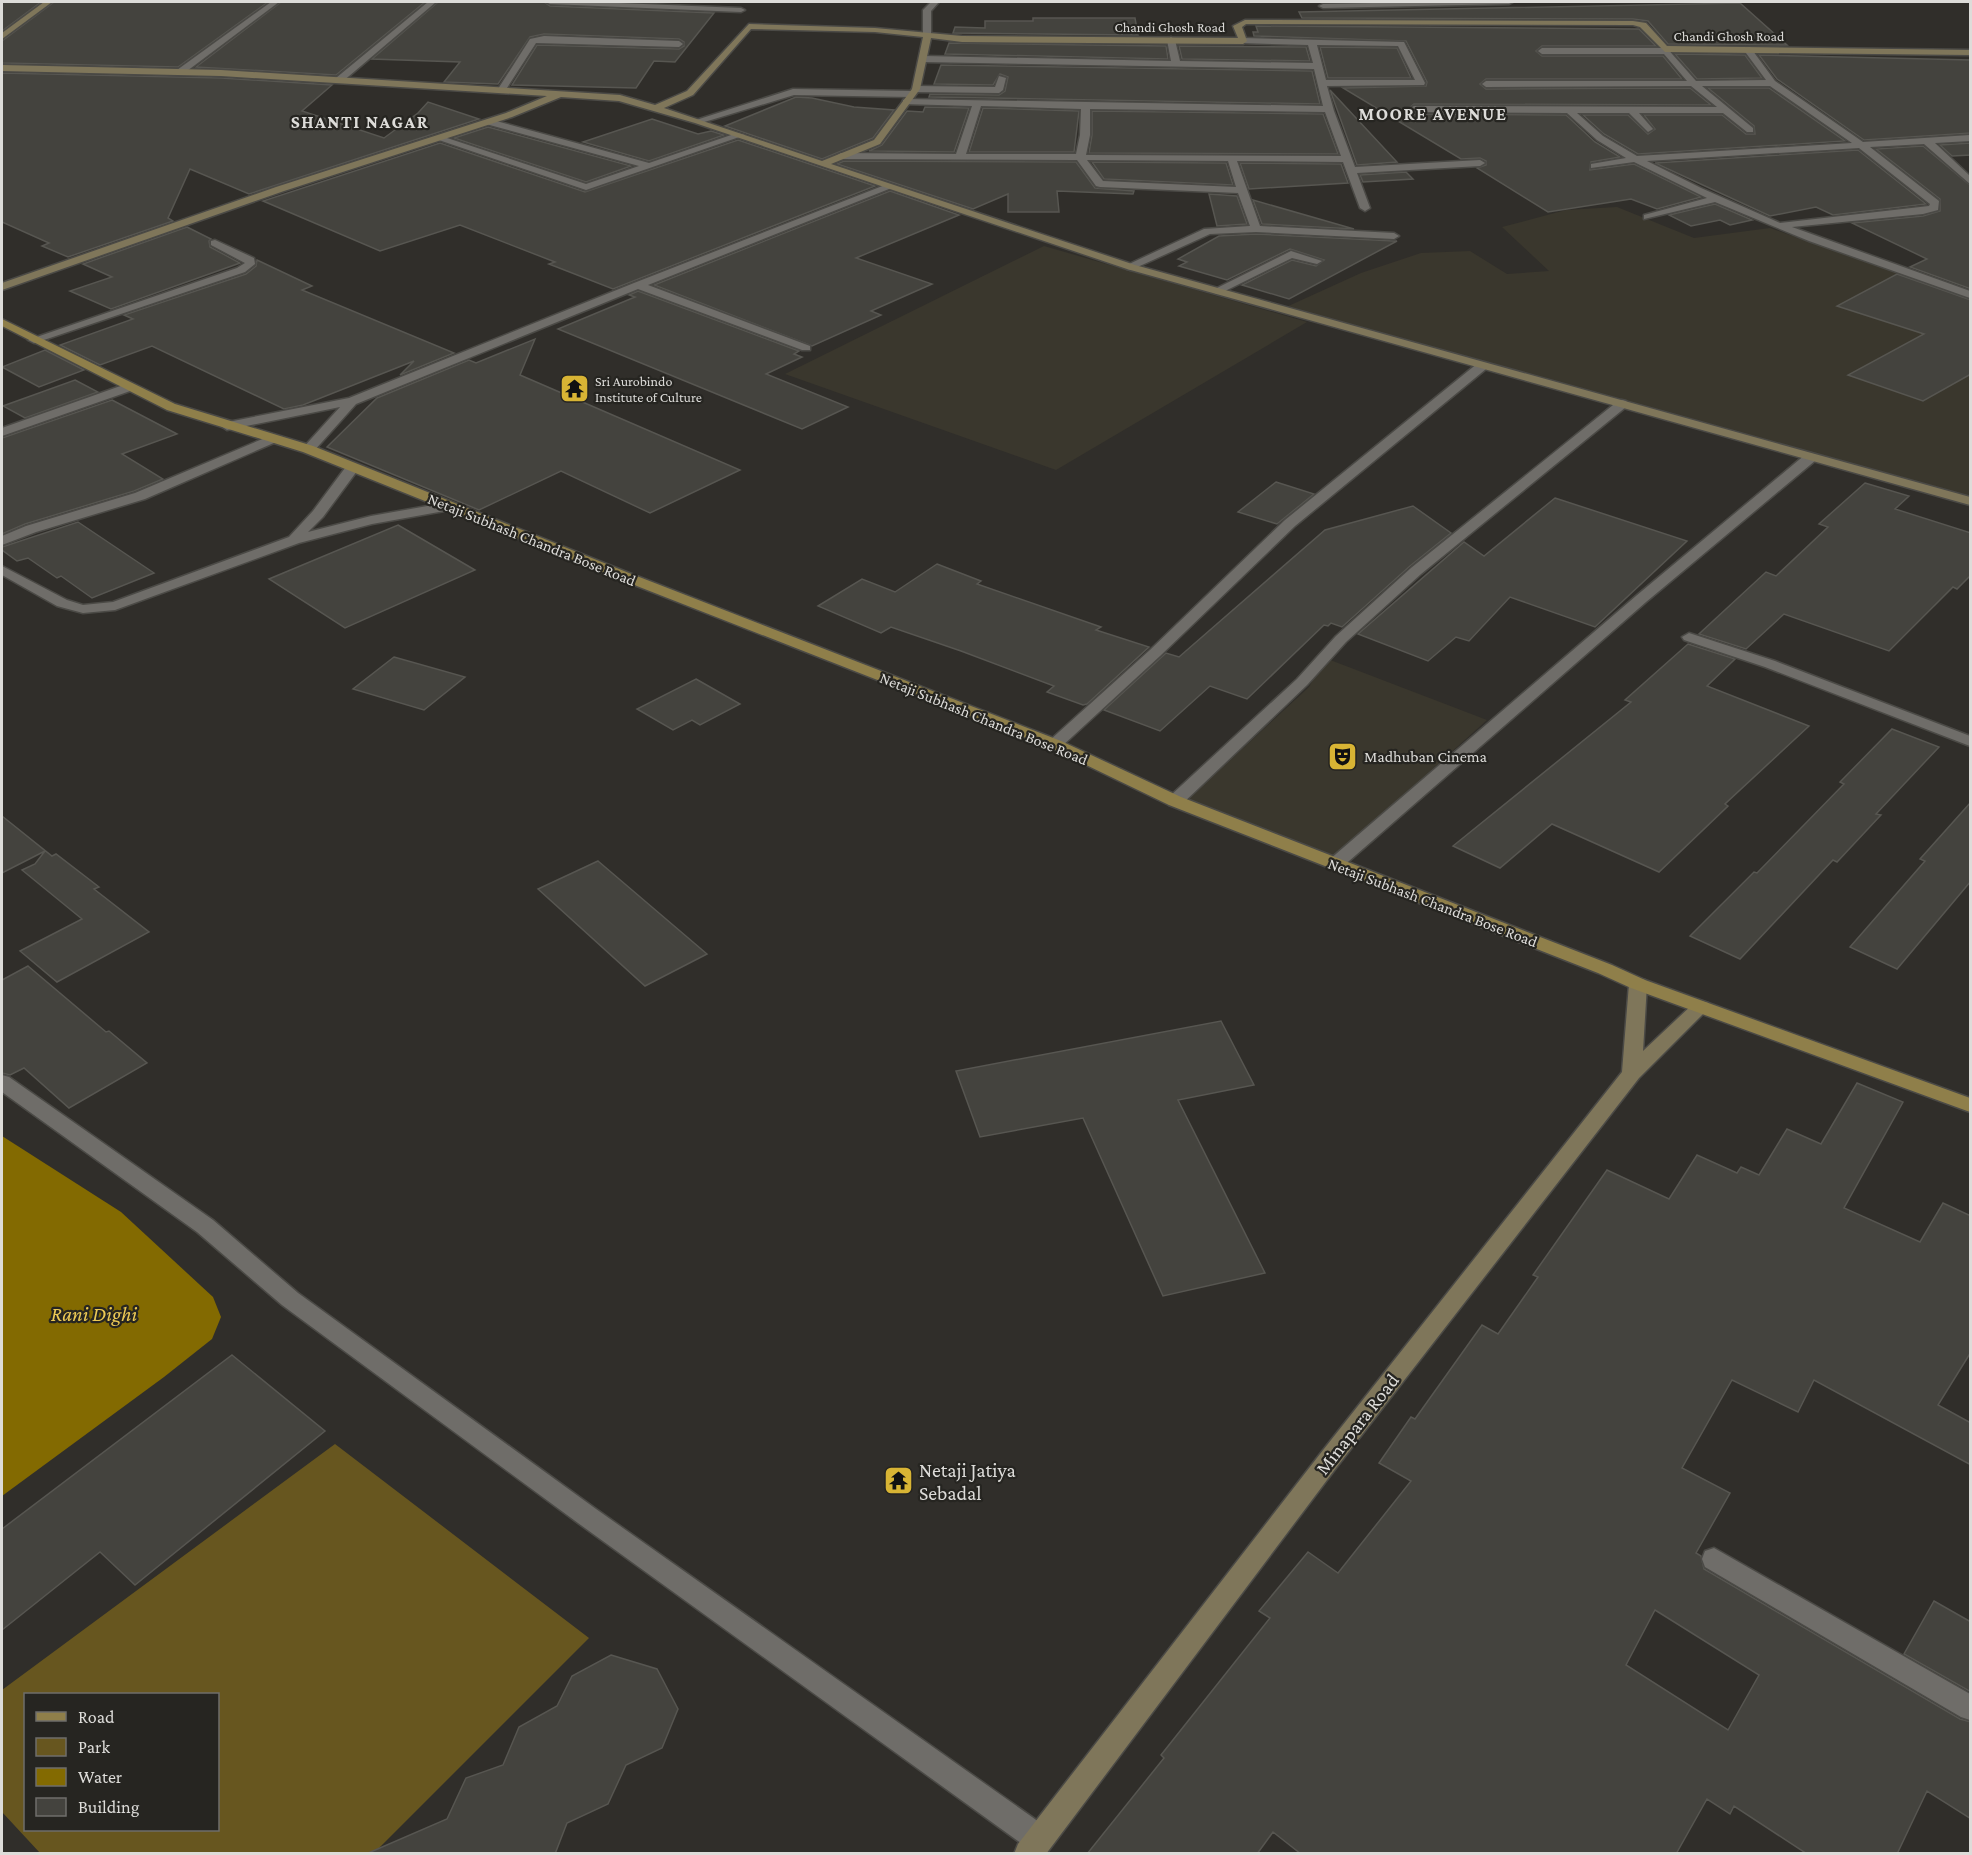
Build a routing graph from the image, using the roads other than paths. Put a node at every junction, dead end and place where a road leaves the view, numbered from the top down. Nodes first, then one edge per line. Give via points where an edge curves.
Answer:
1 (48, 2) edge
2 (275, 2) edge
3 (432, 2) edge
4 (550, 2) edge
5 (935, 2) edge
6 (1509, 2) edge
7 (1323, 6) dead end
8 (741, 10) dead end
9 (3, 36) edge
10 (927, 37) junction
11 (1171, 40) junction
12 (1243, 41) junction
13 (1312, 43) junction
14 (680, 44) dead end
15 (1747, 49) junction
16 (1665, 50) junction
17 (1542, 51) dead end
18 (1971, 52) edge
19 (924, 59) junction
20 (1176, 64) junction
21 (1317, 66) junction
22 (2, 68) edge
23 (180, 72) junction
24 (1002, 78) dead end
25 (339, 80) junction
26 (1322, 82) junction
27 (1772, 83) junction
28 (1486, 84) dead end
29 (1695, 85) junction
30 (502, 89) junction
31 (562, 93) junction
32 (911, 95) junction
33 (977, 104) junction
34 (1086, 106) junction
35 (657, 108) junction
36 (1329, 109) junction
37 (1414, 109) dead end
38 (1570, 110) junction
39 (1632, 110) junction
40 (1726, 110) junction
41 (698, 121) junction
42 (489, 122) junction
43 (1647, 129) dead end
44 (1750, 130) dead end
45 (740, 135) junction
46 (438, 138) junction
47 (1971, 138) edge
48 (1926, 140) junction
49 (1860, 144) junction
50 (841, 156) junction
51 (960, 157) junction
52 (1080, 158) junction
53 (1348, 159) junction
54 (1636, 159) junction
55 (1232, 160) junction
56 (822, 164) junction
57 (1480, 164) dead end
58 (647, 165) junction
59 (1594, 166) dead end
60 (1352, 170) junction
61 (1971, 181) edge
62 (889, 187) junction
63 (1244, 190) junction
64 (1716, 199) junction
65 (1365, 208) dead end
66 (1648, 217) dead end
67 (1779, 226) junction
68 (1256, 229) junction
69 (1394, 236) dead end
70 (215, 243) dead end
71 (1317, 261) dead end
72 (1131, 267) junction
73 (638, 285) junction
74 (2, 287) edge
75 (1217, 291) junction
76 (1971, 295) edge
77 (2, 323) edge
78 (34, 340) junction
79 (806, 348) dead end
80 (1482, 366) junction
81 (129, 387) junction
82 (352, 401) junction
83 (1622, 404) junction
84 (227, 426) junction
85 (2, 432) edge
86 (272, 439) junction
87 (308, 449) junction
88 (1811, 457) junction
89 (353, 467) junction
90 (1971, 501) edge
91 (450, 506) junction
92 (294, 540) junction
93 (2, 541) edge
94 (2, 570) edge
95 (1689, 637) dead end
96 (1971, 741) edge
97 (1055, 744) junction
98 (1175, 801) junction
99 (1335, 864) junction
100 (1638, 984) junction
101 (1701, 1007) junction
102 (1632, 1073) junction
103 (2, 1082) edge
104 (1971, 1105) edge
105 (1714, 1559) dead end
106 (1971, 1708) edge
107 (1034, 1846) edge

1 - 9 street
2 - 23 street
3 - 25 street
4 - 8 street
5 - 10 street via 927,10
6 - 7 street
10 - 11 street, Chandi Ghosh Road
10 - 19 street
10 - 35 street, Chandi Ghosh Road via 875,30 749,26 690,93
11 - 12 street, Chandi Ghosh Road
11 - 20 street
12 - 13 street
12 - 16 street, Chandi Ghosh Road via 1237,26 1245,22 1633,23 1643,25
13 - 21 street
13 - 26 street via 1401,44 1421,82
14 - 30 street via 533,41
15 - 16 street, Chandi Ghosh Road
15 - 18 street, Chandi Ghosh Road
15 - 27 street
16 - 17 street
16 - 29 street
19 - 20 street
19 - 32 street
20 - 21 street
21 - 26 street
22 - 23 street
23 - 25 street
24 - 32 street via 999,90
25 - 30 street
26 - 36 street
27 - 29 street
27 - 49 street
28 - 29 street
29 - 40 street
30 - 31 street
31 - 35 street via 620,98
31 - 42 street
32 - 33 street
32 - 41 street via 793,92
32 - 50 street via 877,142
33 - 34 street
33 - 51 street
34 - 36 street
34 - 52 street
35 - 41 street
36 - 53 street
37 - 38 street
38 - 39 street
38 - 54 street via 1596,136
39 - 40 street
39 - 43 street
40 - 44 street
41 - 45 street
42 - 46 street
42 - 58 street
45 - 56 street
45 - 58 street
46 - 58 street via 579,186 593,186
46 - 74 street
47 - 48 street
48 - 49 street
48 - 61 street
49 - 54 street
49 - 67 street via 1935,203 1934,208
50 - 51 street
50 - 56 street
51 - 52 street
52 - 55 street
52 - 63 street via 1100,184
53 - 55 street
53 - 60 street
54 - 59 street
54 - 64 street
55 - 63 street
56 - 62 street
57 - 60 street
60 - 65 street
62 - 72 street
62 - 73 street
63 - 68 street
64 - 66 street
64 - 67 street
67 - 76 street
68 - 69 street
68 - 72 street via 1208,231
70 - 78 street via 244,256 250,264
71 - 75 street via 1291,254
72 - 75 street
73 - 79 street
73 - 82 street
75 - 80 street
77 - 78 main road, Netaji Subhash Chandra Bose Road
78 - 81 main road, Netaji Subhash Chandra Bose Road
80 - 83 street
80 - 97 street via 1290,523
81 - 84 main road, Netaji Subhash Chandra Bose Road via 171,407
81 - 85 street
82 - 84 street
82 - 87 street
83 - 88 street
83 - 98 street via 1416,571
84 - 86 main road, Netaji Subhash Chandra Bose Road
86 - 87 main road, Netaji Subhash Chandra Bose Road
86 - 93 street via 140,496
87 - 89 main road, Netaji Subhash Chandra Bose Road
88 - 90 street
88 - 99 street
89 - 91 main road, Netaji Subhash Chandra Bose Road
89 - 92 street
91 - 92 street
91 - 97 main road, Netaji Subhash Chandra Bose Road
92 - 94 street via 115,606 83,609 62,603
95 - 96 street
97 - 98 main road, Netaji Subhash Chandra Bose Road
98 - 99 main road, Netaji Subhash Chandra Bose Road
99 - 100 main road, Netaji Subhash Chandra Bose Road
100 - 101 main road, Netaji Subhash Chandra Bose Road
100 - 102 street
101 - 102 street, Minapara Road
101 - 104 main road, Netaji Subhash Chandra Bose Road
102 - 107 street, Minapara Road via 1328,1461
103 - 107 street via 205,1226 299,1306
105 - 106 street

